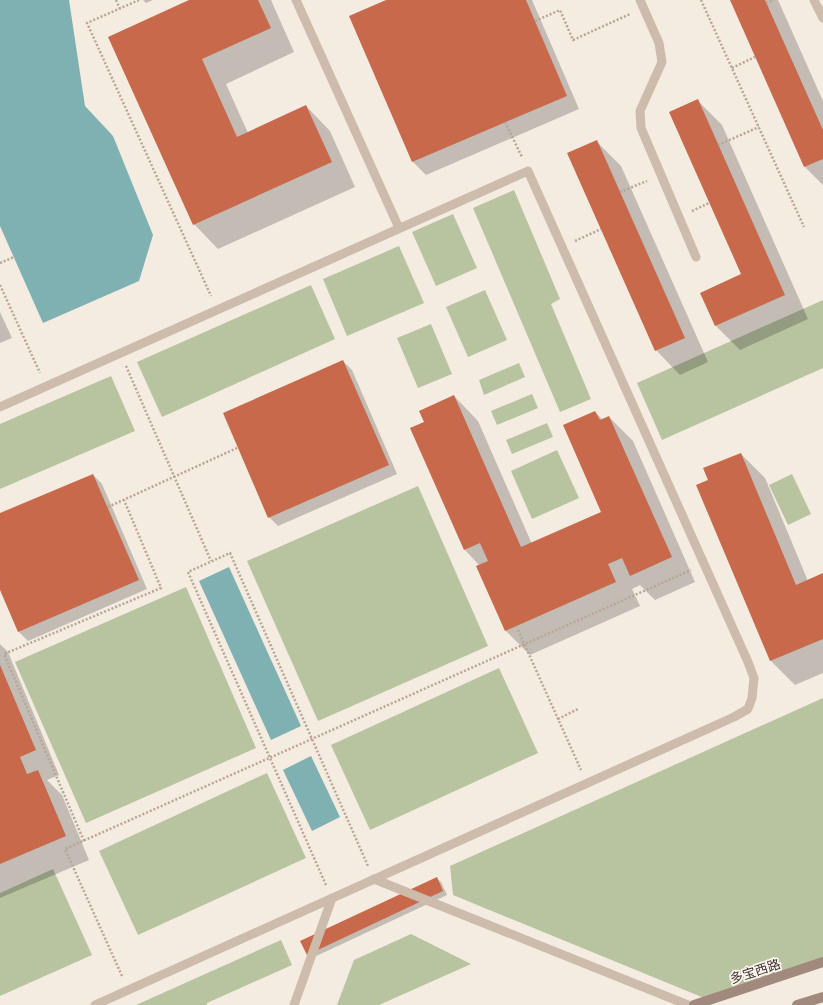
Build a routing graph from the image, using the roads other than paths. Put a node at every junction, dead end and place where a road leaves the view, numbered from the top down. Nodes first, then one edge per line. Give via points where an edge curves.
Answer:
1 (296, 0) edge
2 (814, 0) edge
3 (641, 4) edge
4 (823, 18) edge
5 (398, 228) junction
6 (696, 257) dead end
7 (0, 407) edge
8 (374, 879) junction
9 (332, 898) junction
10 (823, 962) edge
11 (823, 996) edge
12 (95, 1005) edge
13 (294, 1005) edge
14 (688, 1005) edge
15 (694, 1005) edge
16 (797, 1005) edge

1 - 5 lane
2 - 4 lane
3 - 6 lane via 659,43 662,62 640,111 641,128
5 - 7 lane
5 - 8 lane via 528,171 754,678 748,709 734,717
8 - 9 lane
8 - 14 lane
9 - 12 lane
9 - 13 lane
10 - 15 street, 多宝西路
11 - 16 street

